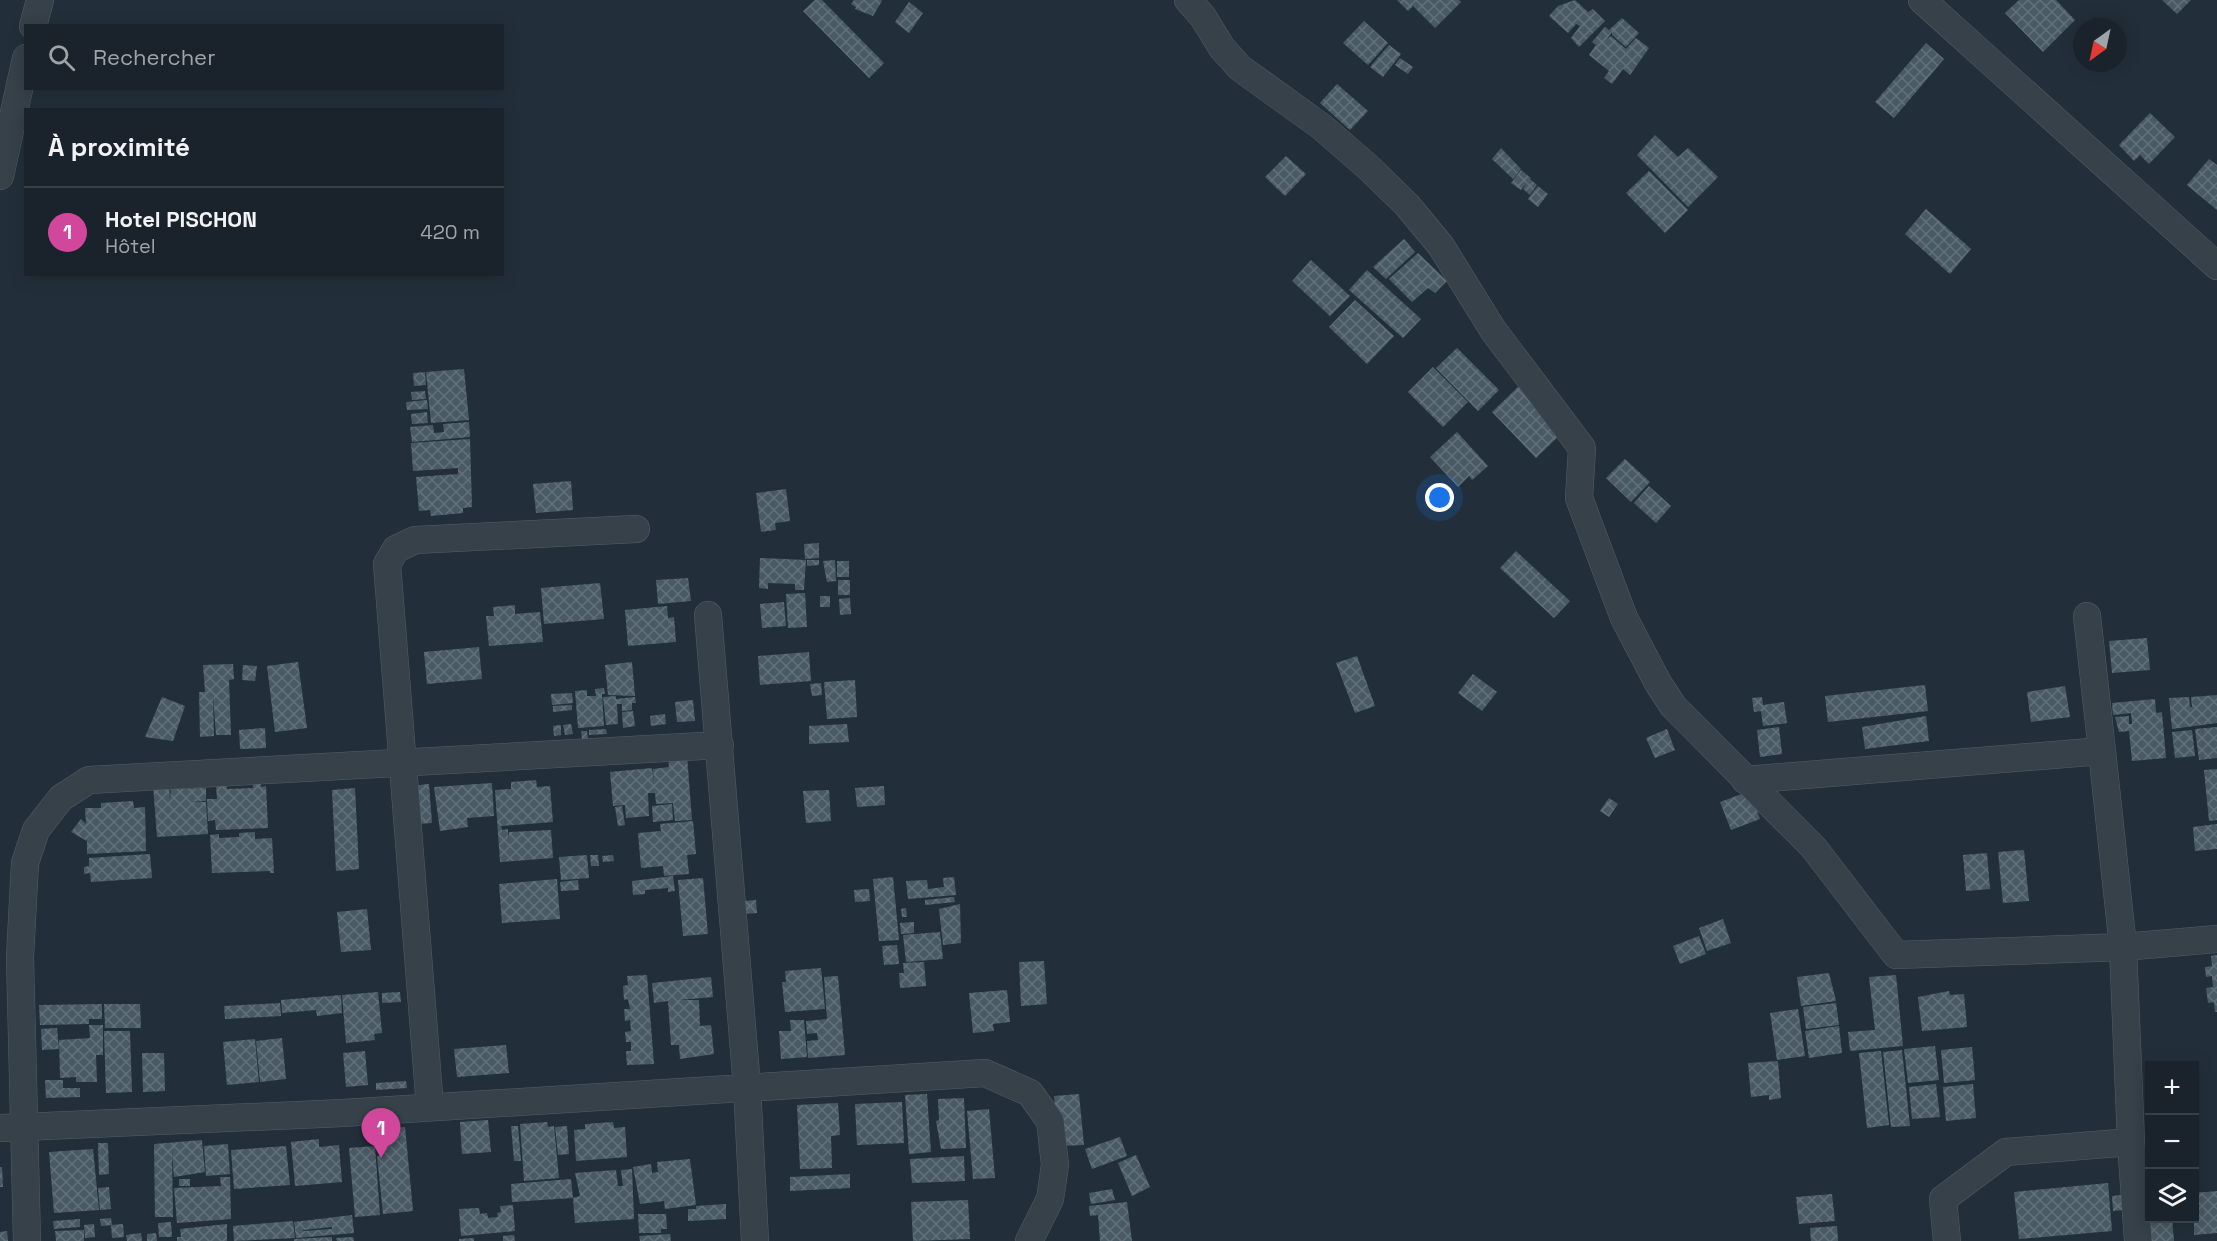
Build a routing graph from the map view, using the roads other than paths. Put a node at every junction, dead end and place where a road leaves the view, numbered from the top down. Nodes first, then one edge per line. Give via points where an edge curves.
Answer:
1 (40, 0) edge
2 (1188, 0) edge
3 (1922, 0) edge
4 (34, 24) edge
5 (24, 67) edge
6 (0, 176) edge
7 (2217, 266) edge
8 (636, 530) dead end
9 (708, 615) dead end
10 (2087, 616) dead end
11 (720, 745) junction
12 (2102, 751) junction
13 (401, 763) junction
14 (1745, 780) junction
15 (2217, 939) edge
16 (2123, 946) junction
17 (747, 1088) junction
18 (430, 1107) junction
19 (11, 1127) edge
20 (2131, 1142) junction
21 (27, 1241) edge
22 (755, 1241) edge
23 (1029, 1241) edge
24 (1947, 1241) edge
25 (2138, 1241) edge

1 - 4 street
2 - 14 street via 1240,68 1322,127 1370,168 1441,246 1493,330 1582,448 1579,498 1624,618 1658,683 1673,706
3 - 7 street
5 - 6 street
8 - 13 street via 414,540 396,549 387,564
9 - 11 street
10 - 12 street
11 - 13 street
11 - 17 street
12 - 14 street
12 - 16 street
13 - 18 street
13 - 19 street via 88,780 61,798 36,830 25,863
14 - 16 street via 1814,848 1896,955
15 - 16 street
16 - 20 street
17 - 18 street
17 - 22 street
17 - 23 street via 985,1073 1030,1093 1050,1121 1055,1165 1050,1199
18 - 19 street
19 - 21 street
20 - 24 street via 2006,1152 1943,1199
20 - 25 street

